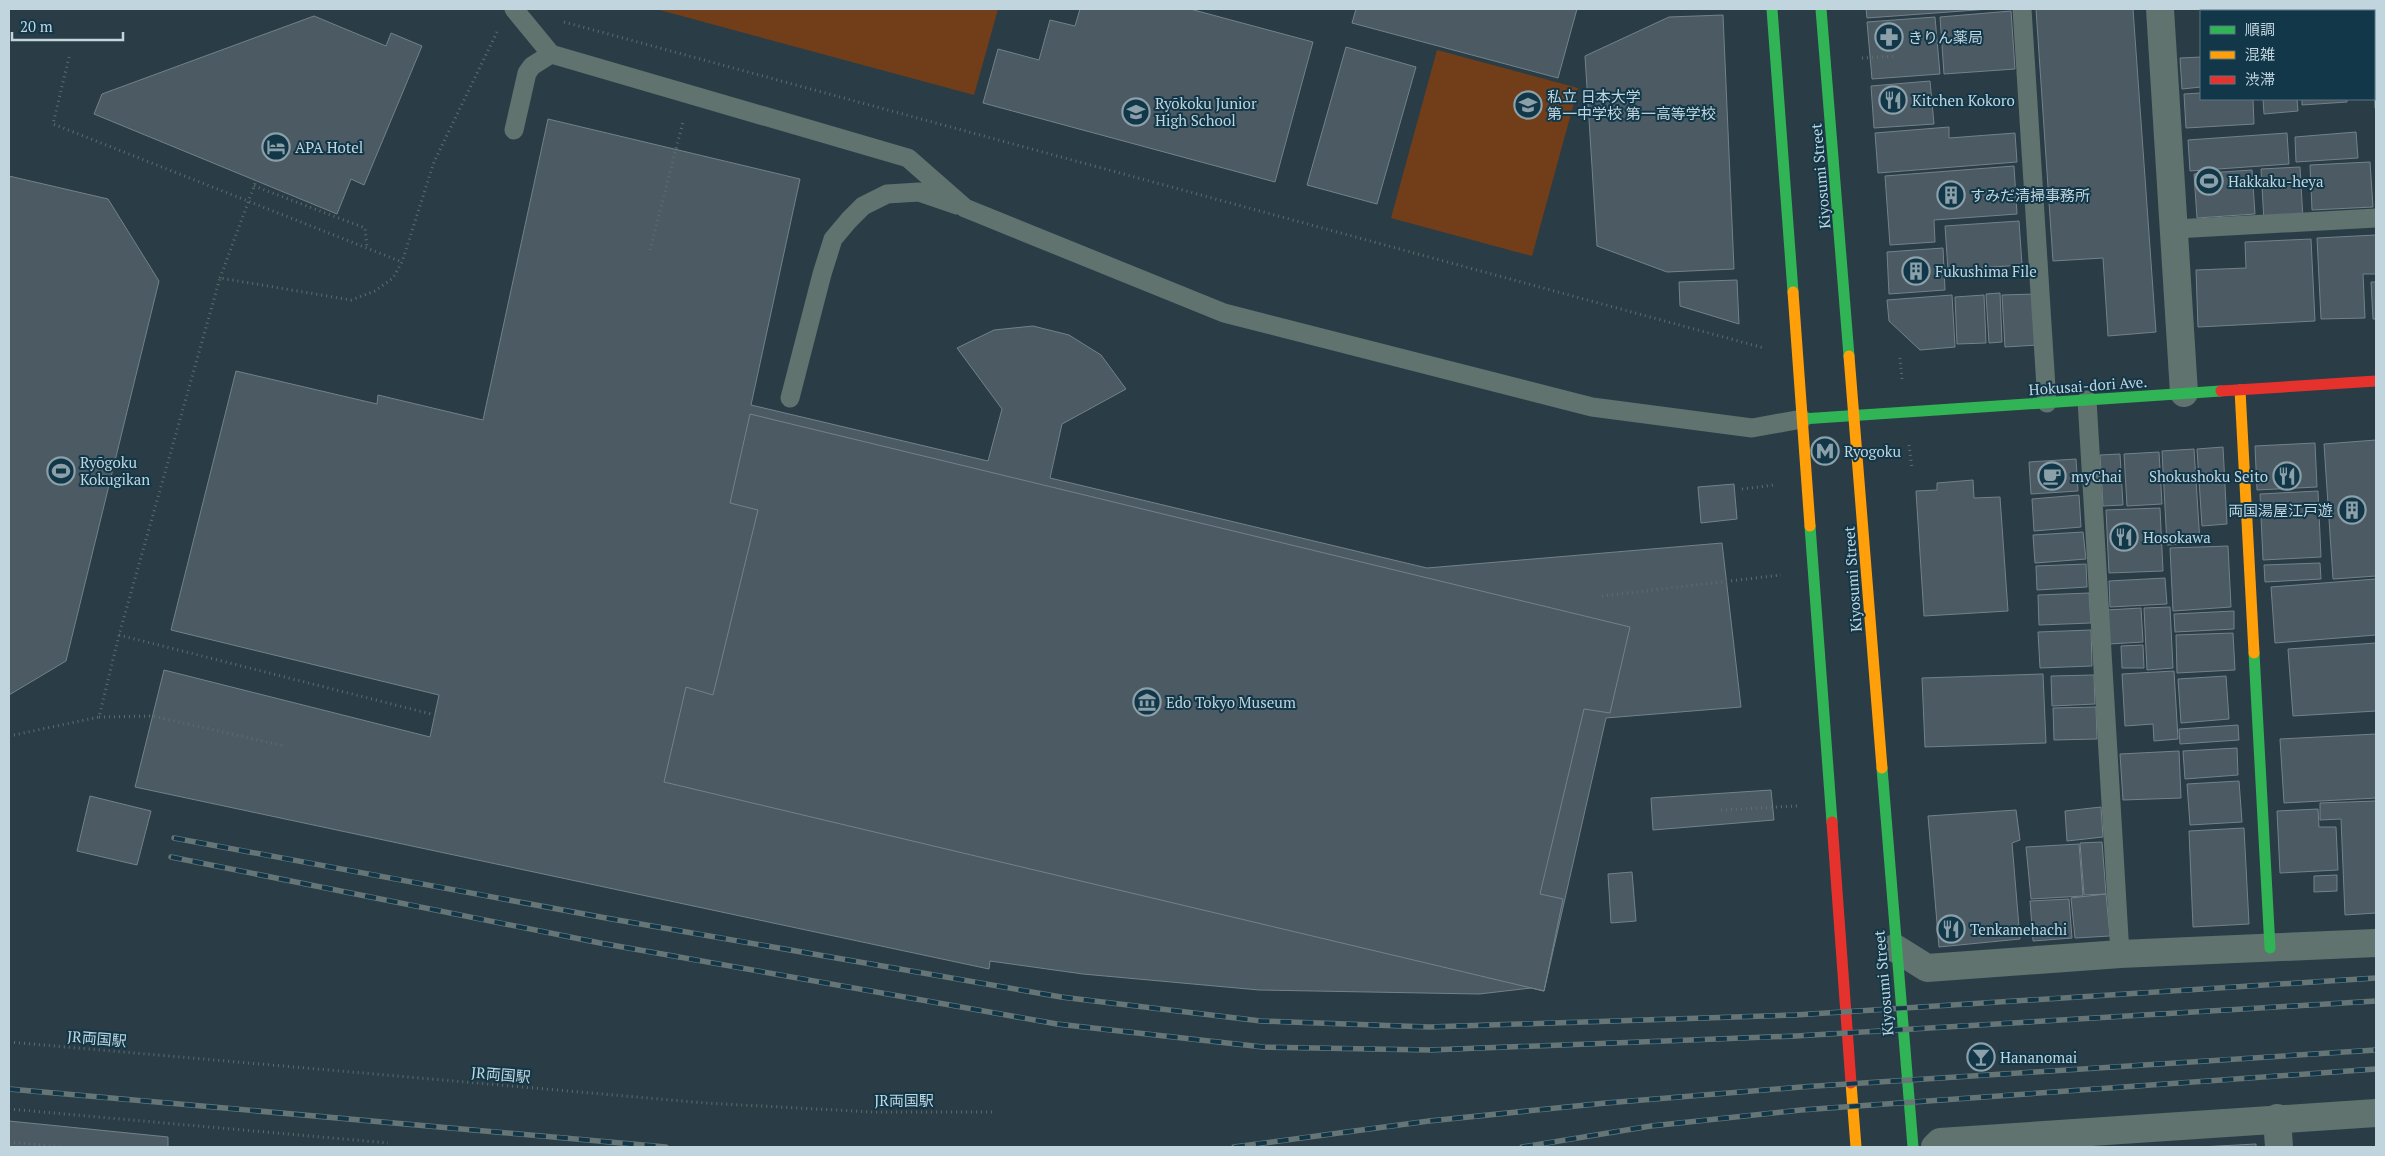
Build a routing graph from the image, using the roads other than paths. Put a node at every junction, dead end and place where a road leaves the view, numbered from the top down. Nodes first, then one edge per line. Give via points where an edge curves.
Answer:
1 (514, 9) edge
2 (1772, 9) edge
3 (1821, 9) edge
4 (2022, 9) edge
5 (2160, 9) edge
6 (551, 54) junction
7 (514, 130) dead end
8 (965, 208) junction
9 (2376, 218) edge
10 (2175, 229) junction
11 (2376, 380) edge
12 (2240, 390) junction
13 (2184, 393) junction
14 (790, 398) dead end
15 (2086, 400) junction
16 (2047, 402) junction
17 (1855, 415) junction
18 (1802, 418) junction
19 (2376, 943) edge
20 (1895, 948) junction
21 (2270, 948) junction
22 (2120, 954) junction
23 (2376, 1113) edge
24 (2277, 1118) junction
25 (2111, 1139) edge
26 (1856, 1147) edge
27 (1913, 1147) edge
28 (1935, 1147) edge
29 (2279, 1147) edge

1 - 6 lane
2 - 18 main road
3 - 17 main road, Kiyosumi Street
4 - 16 lane
5 - 10 street
6 - 7 lane via 527,73
6 - 8 lane via 908,158
8 - 14 lane via 919,192 887,194 864,206 849,220 833,239
8 - 18 lane via 1224,313 1486,382 1592,407 1752,428
9 - 10 lane
10 - 13 street
11 - 12 main road, Hokusai-dori Ave.
12 - 13 main road, Hokusai-dori Ave.
12 - 21 main road
13 - 15 main road, Hokusai-dori Ave.
15 - 16 main road, Hokusai-dori Ave.
15 - 22 lane
16 - 17 main road, Hokusai-dori Ave.
17 - 18 main road, Hokusai-dori Ave.
17 - 20 main road, Kiyosumi Street
18 - 26 main road
19 - 21 street
20 - 22 street via 1927,968
20 - 27 main road, Kiyosumi Street
21 - 22 street
23 - 24 street
24 - 25 street
24 - 29 street
25 - 28 street via 1940,1142

